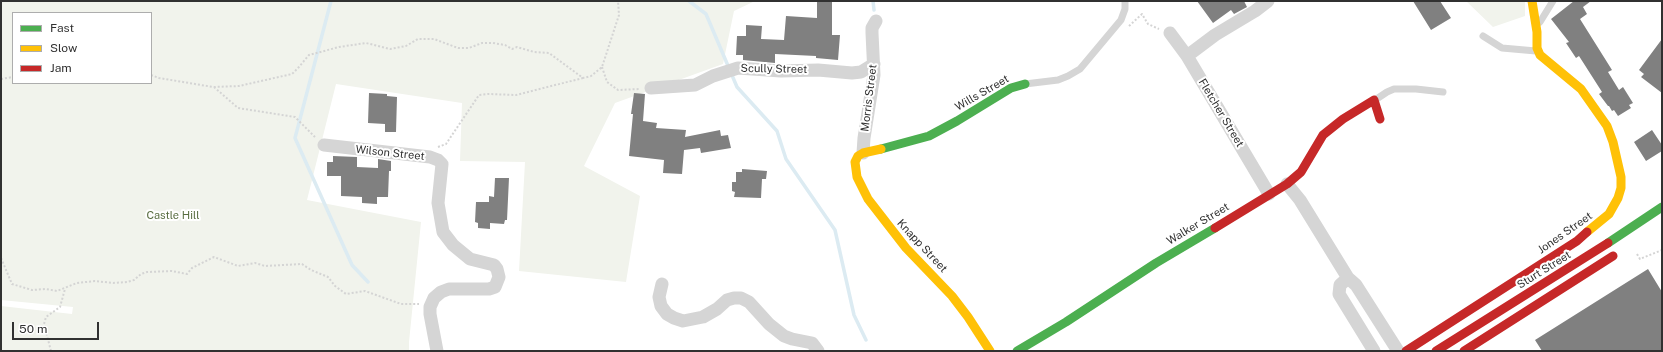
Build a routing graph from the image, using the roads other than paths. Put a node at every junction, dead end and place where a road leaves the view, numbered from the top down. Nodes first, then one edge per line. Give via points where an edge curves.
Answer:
1 (1125, 1) edge
2 (1268, 1) edge
3 (1532, 1) edge
4 (1553, 1) edge
5 (876, 21) dead end
6 (1537, 32) junction
7 (1170, 33) dead end
8 (1483, 36) dead end
9 (1538, 52) junction
10 (1187, 56) junction
11 (874, 64) junction
12 (852, 73) junction
13 (1025, 84) joint
14 (651, 88) road end
15 (871, 92) junction
16 (1443, 92) dead end
17 (1374, 100) junction
18 (1380, 119) dead end
19 (324, 145) road end
20 (863, 153) junction
21 (1287, 184) junction
22 (1269, 194) junction
23 (1662, 207) edge
24 (1620, 251) dead end
25 (1348, 278) junction
26 (662, 284) dead end
27 (1398, 350) edge
28 (437, 351) edge
29 (818, 351) edge
30 (990, 351) edge
31 (1017, 351) edge
32 (1374, 351) edge
33 (1436, 351) edge
34 (1464, 351) edge

1 - 13 lane, Wills Street via 1121,20 1080,69 1058,80
2 - 10 street
3 - 6 street
4 - 6 lane via 1541,19
5 - 11 street, Morris Street via 872,32
6 - 9 street
7 - 10 street, Fletcher Street
8 - 9 lane via 1502,48
9 - 27 street, Jones Street via 1548,64 1581,89 1607,126 1621,177 1618,198 1609,214 1576,241
10 - 22 street, Fletcher Street
11 - 12 street, Scully Street
11 - 15 street, Morris Street
12 - 14 street, Scully Street via 734,68 695,85
12 - 15 street via 863,78
13 - 20 street, Wills Street via 1011,88 929,136
15 - 20 street, Morris Street
16 - 17 lane, Walker Street via 1394,89
17 - 18 street
17 - 21 street, Walker Street via 1329,129 1298,175
19 - 28 street, Wilson Street via 430,157 438,160 443,166 438,203 441,226 446,236 470,259 494,265 499,277 493,288 454,288 437,294 432,302 430,314
20 - 30 street, Knapp Street via 856,160 856,172 862,190 906,248 962,309
21 - 22 street, Walker Street
21 - 25 street via 1300,200
22 - 31 street, Walker Street
23 - 33 street, Sturt Street
24 - 34 street
25 - 27 street via 1356,285
25 - 32 street via 1340,285 1340,294
26 - 29 street via 659,292 661,306 674,318 683,321 703,317 718,309 727,300 741,298 749,302 784,336 810,342

